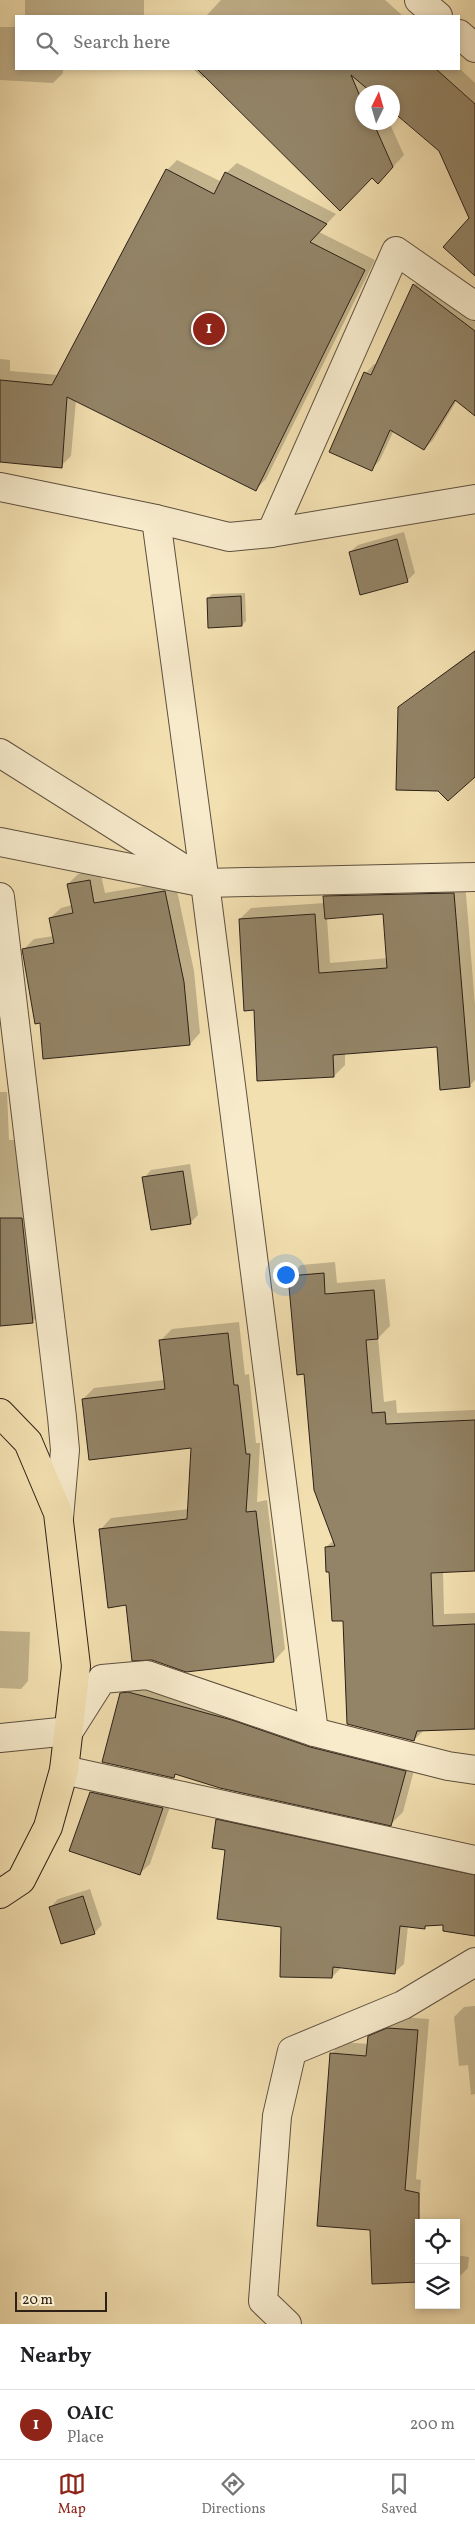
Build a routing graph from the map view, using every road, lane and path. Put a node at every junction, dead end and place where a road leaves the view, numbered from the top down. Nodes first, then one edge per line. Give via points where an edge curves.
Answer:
1 (420, 0) edge
2 (437, 15) edge
3 (460, 35) edge
4 (475, 48) edge
5 (475, 306) edge
6 (0, 487) edge
7 (475, 499) edge
8 (156, 519) junction
9 (271, 533) junction
10 (0, 753) edge
11 (0, 842) edge
12 (475, 877) edge
13 (206, 883) junction
14 (0, 897) edge
15 (0, 1413) edge
16 (59, 1518) junction
17 (69, 1731) junction
18 (314, 1732) junction
19 (0, 1738) edge
20 (64, 1770) junction
21 (475, 1770) edge
22 (475, 1860) edge
23 (0, 1894) edge
24 (475, 1962) edge
25 (287, 2324) edge

1 - 2 street
3 - 4 street
5 - 9 street via 396,251
6 - 8 street
7 - 9 street
8 - 9 street via 229,537
8 - 13 street
10 - 13 street
11 - 13 street
12 - 13 street
13 - 18 street
14 - 16 street via 62,1418 65,1450
15 - 16 main road via 28,1442
16 - 17 main road via 76,1666
17 - 18 street via 102,1679 147,1674
17 - 19 street
17 - 20 main road
18 - 21 street
20 - 22 street
20 - 23 main road via 48,1826 21,1880
24 - 25 street via 403,2005 292,2051 277,2116 263,2301

